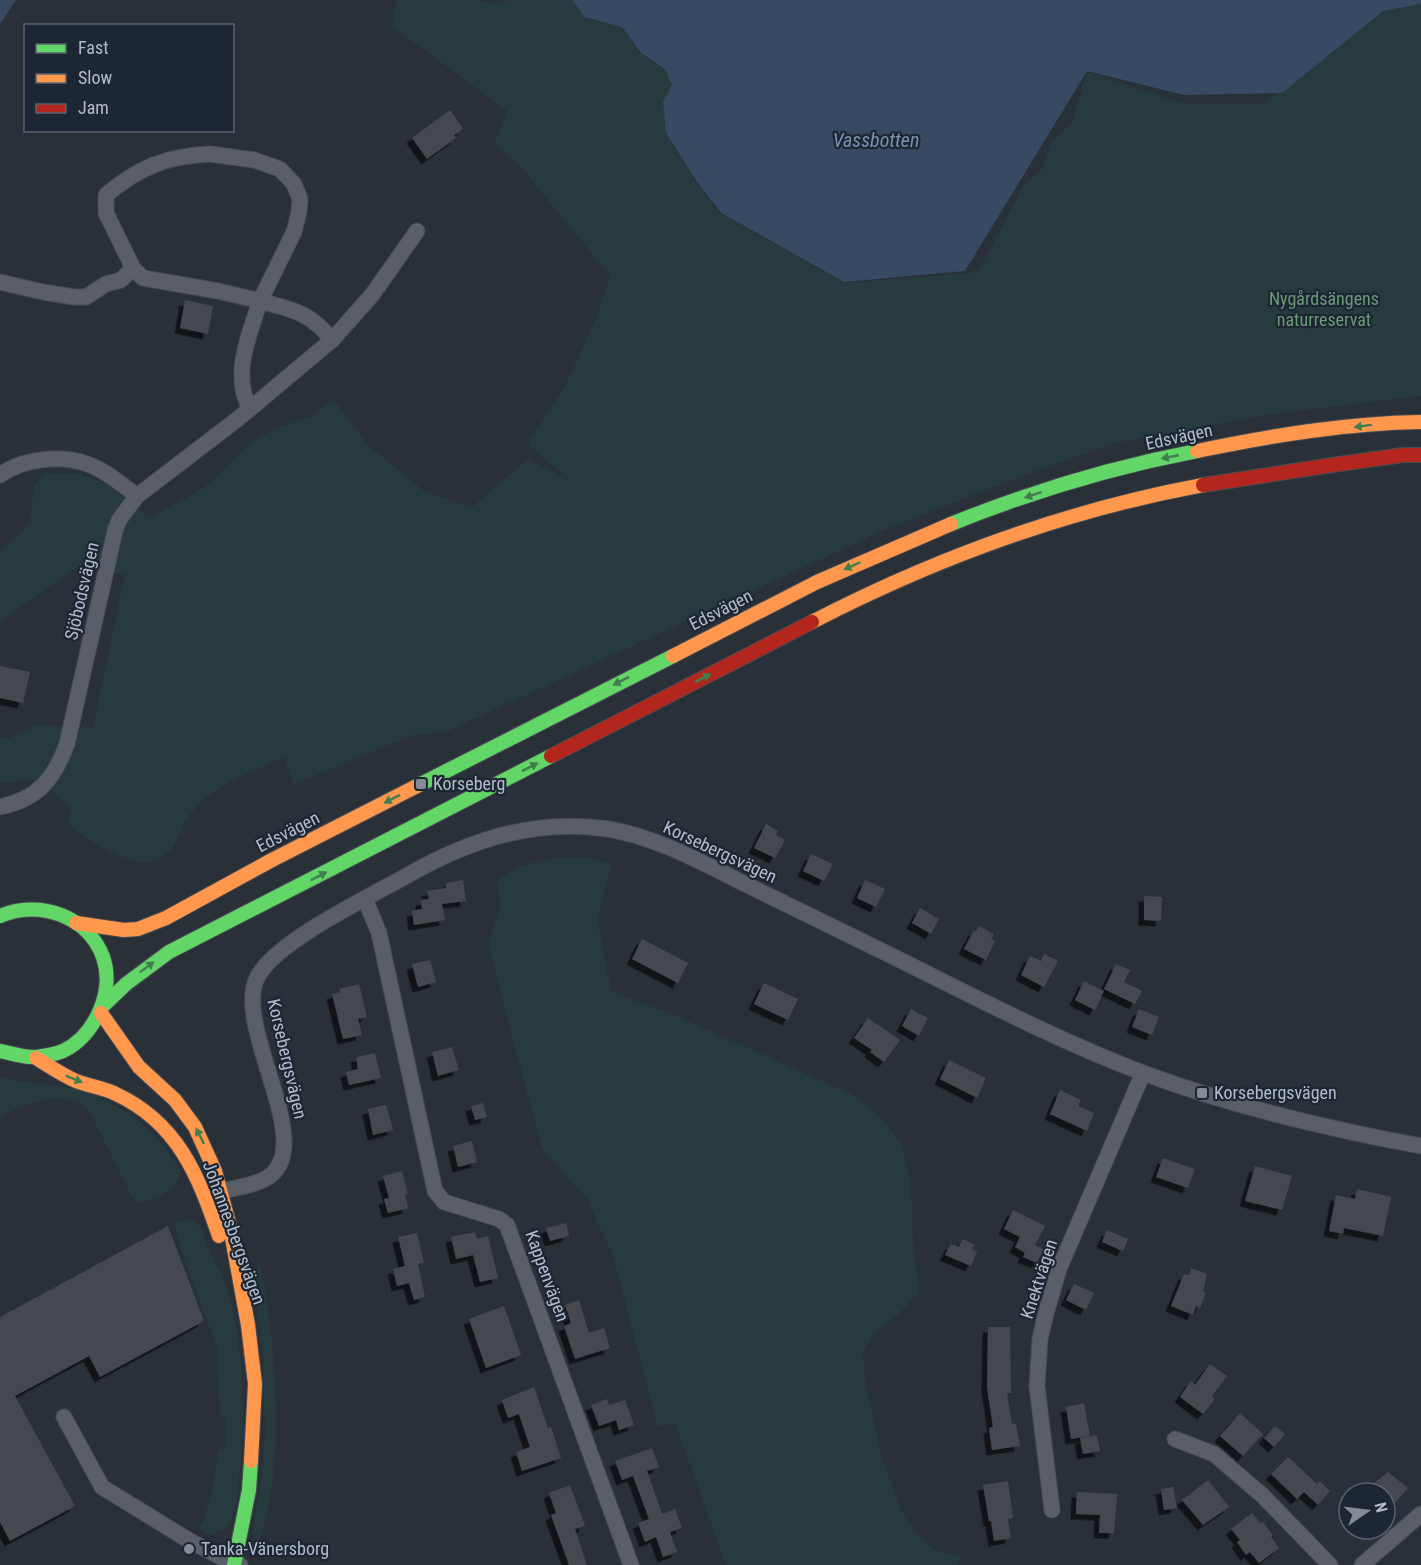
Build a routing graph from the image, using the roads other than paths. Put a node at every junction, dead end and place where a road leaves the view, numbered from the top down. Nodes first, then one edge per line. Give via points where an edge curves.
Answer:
1 (417, 231) dead end
2 (133, 268) junction
3 (0, 282) edge
4 (261, 302) junction
5 (332, 340) junction
6 (249, 407) junction
7 (1421, 422) edge
8 (1421, 455) edge
9 (0, 476) edge
10 (137, 496) junction
11 (0, 807) edge
12 (365, 899) junction
13 (0, 904) edge
14 (26, 909) junction
15 (0, 916) edge
16 (76, 923) junction
17 (126, 984) junction
18 (102, 1009) junction
19 (122, 1045) junction
20 (0, 1051) edge
21 (36, 1058) junction
22 (1143, 1073) junction
23 (1421, 1146) edge
24 (220, 1191) junction
25 (248, 1325) junction
26 (64, 1418) dead end
27 (1175, 1438) dead end
28 (1052, 1510) dead end
29 (1421, 1514) edge
30 (236, 1565) edge
31 (631, 1565) edge
32 (1330, 1565) edge
33 (1362, 1565) edge

1 - 5 street, Sjöbodsvägen via 372,295
2 - 3 street via 120,280 86,297
2 - 4 street via 144,278
2 - 4 street via 106,213 106,195 160,161 184,155 254,160 280,169 294,184 300,200 294,232
4 - 5 street via 298,311 320,325
4 - 6 street via 242,360 243,395
5 - 6 street, Sjöbodsvägen
6 - 10 street, Sjöbodsvägen
7 -> 16 main road, Edsvägen via 1271,437 1154,460 978,514 817,582 158,922 124,930
17 -> 8 main road via 170,952 650,705 849,603 962,555 1041,526 1158,494 1276,472
9 - 10 street via 38,461 76,461 91,465
10 - 11 street, Sjöbodsvägen via 115,531 67,744 59,764 39,790
12 - 22 street, Korsebergsvägen via 449,854 505,833 561,825 623,832 703,863 1023,1020
12 - 24 street, Korsebergsvägen via 278,953 256,979 252,997 254,1021 285,1148 276,1169 267,1178
12 - 31 street, Kappenvägen via 379,933 435,1191 444,1202 507,1225
13 - 14 main road
14 - 15 main road
14 - 16 main road via 47,910
16 - 18 main road via 92,939 103,960 107,983
17 - 18 main road
17 - 19 main road via 119,1001
18 - 19 main road, Johannesbergsvägen
18 - 21 main road via 75,1045
24 -> 19 main road, Johannesbergsvägen via 195,1127 175,1100 139,1067
20 - 21 main road
21 -> 25 main road, Johannesbergsvägen via 70,1078 136,1104 177,1141 205,1195
22 - 23 street, Korsebergsvägen via 1280,1115
22 - 28 street, Knektvägen via 1059,1269 1040,1339 1037,1386
24 - 25 main road, Johannesbergsvägen
25 - 30 main road, Johannesbergsvägen via 255,1384 254,1436
26 - 30 street via 102,1487 190,1542
27 - 32 street via 1214,1454 1262,1495
29 - 33 street

